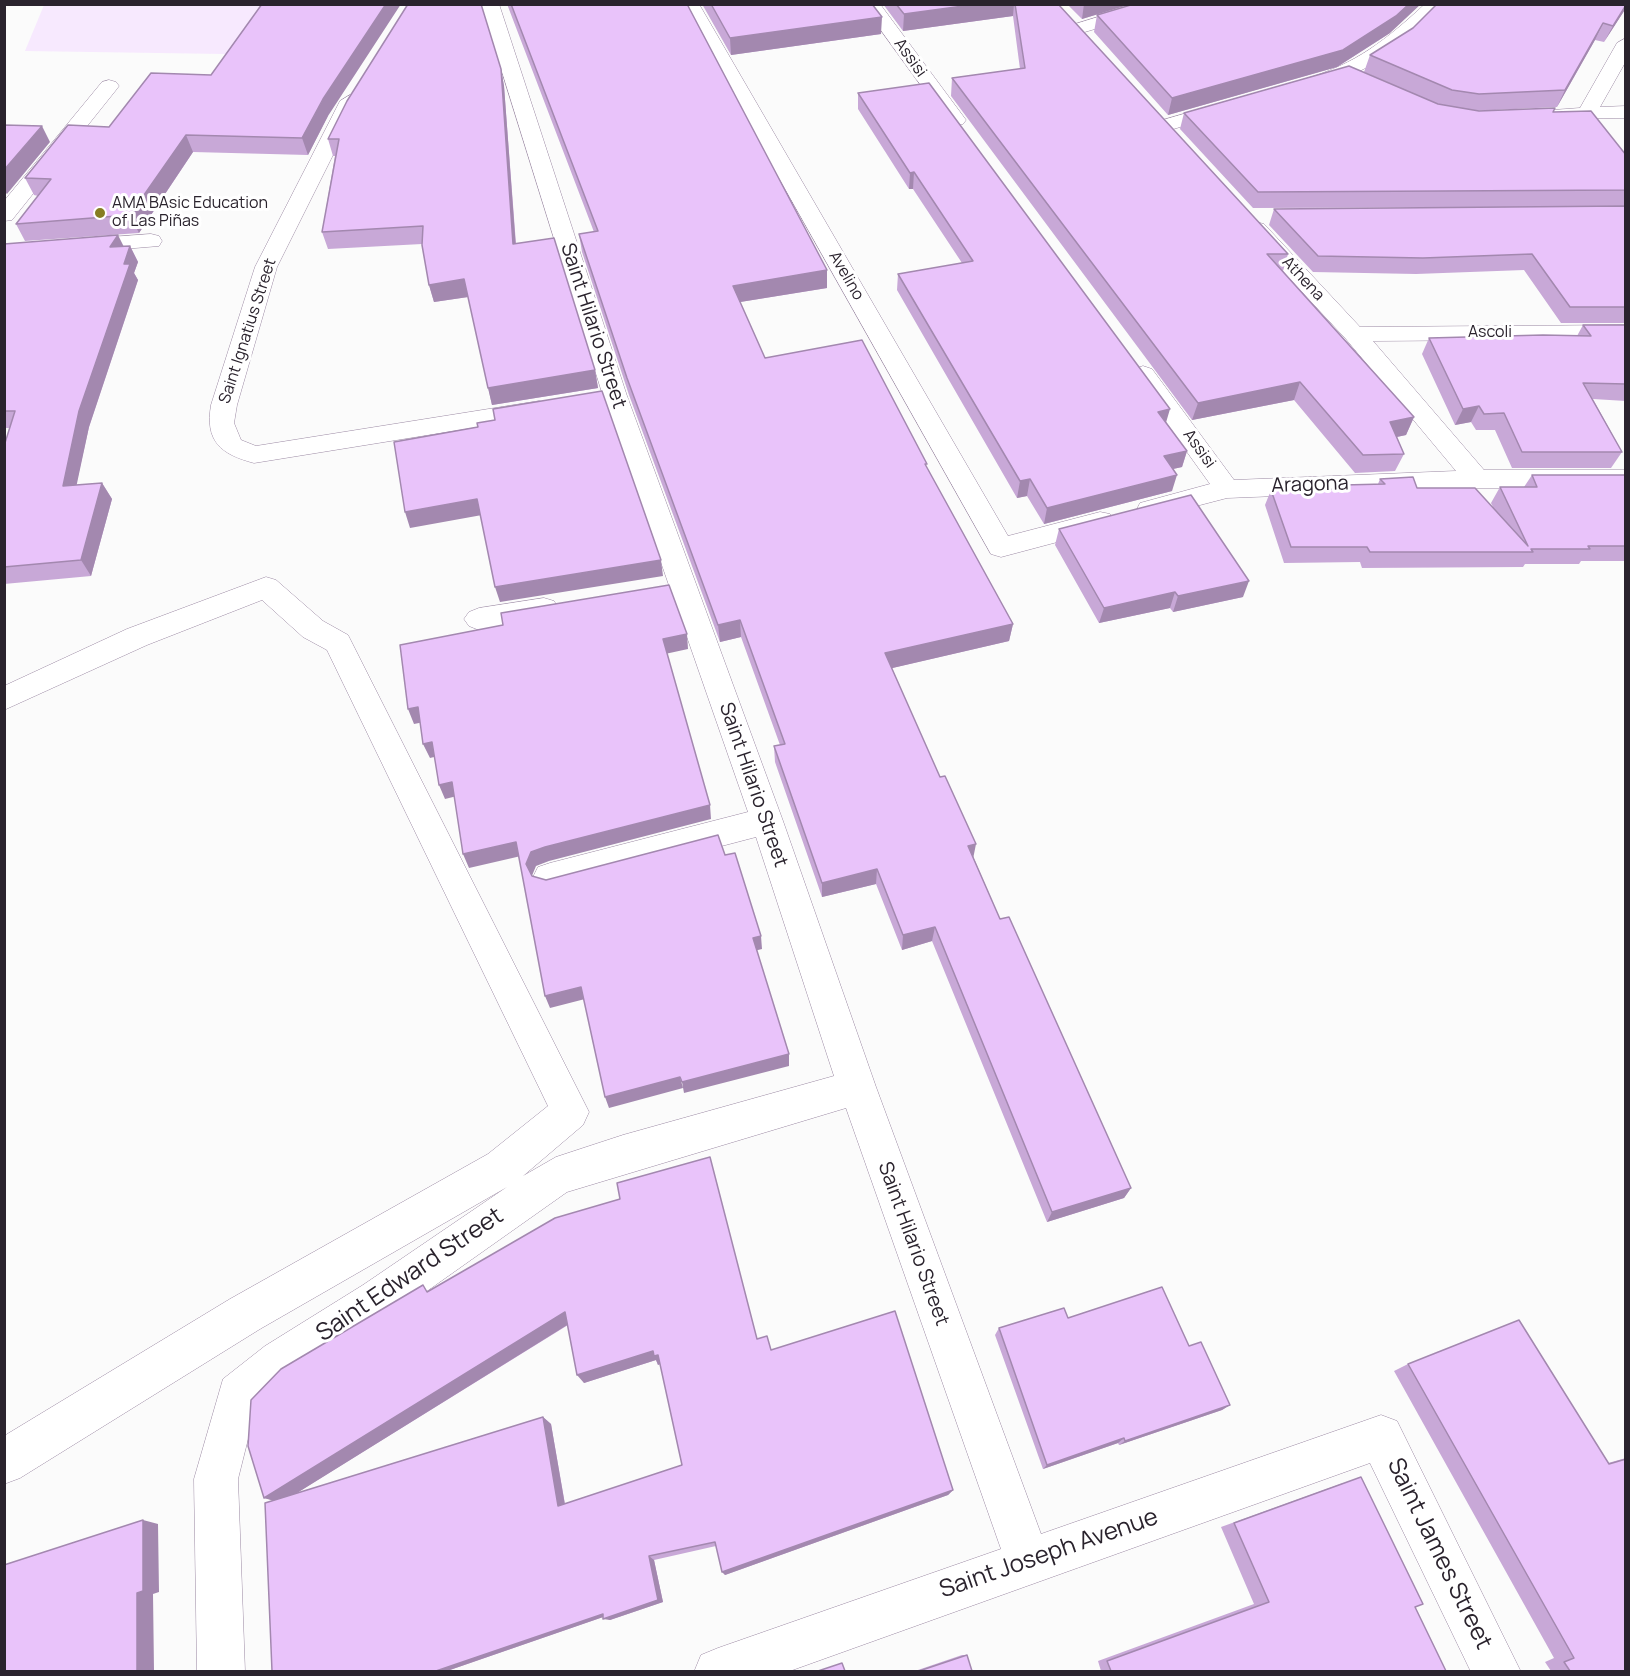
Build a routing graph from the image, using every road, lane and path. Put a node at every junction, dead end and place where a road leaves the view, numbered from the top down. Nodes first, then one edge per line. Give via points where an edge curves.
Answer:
1 (489, 4) edge
2 (690, 4) edge
3 (871, 4) edge
4 (1160, 4) edge
5 (1436, 4) edge
6 (1061, 13) edge
7 (1078, 29) junction
8 (1626, 43) edge
9 (1093, 46) edge
10 (1345, 73) junction
11 (364, 79) edge
12 (1365, 83) edge
13 (109, 86) dead end
14 (1296, 87) edge
15 (1241, 103) edge
16 (1147, 108) edge
17 (1626, 112) edge
18 (1587, 113) junction
19 (1530, 116) edge
20 (1162, 126) junction
21 (969, 137) edge
22 (1178, 142) edge
23 (4, 215) edge
24 (1269, 217) edge
25 (151, 241) dead end
26 (4, 252) edge
27 (1626, 332) edge
28 (1354, 334) junction
29 (1130, 356) edge
30 (557, 406) edge
31 (1477, 479) junction
32 (1626, 479) edge
33 (1227, 489) junction
34 (1001, 547) joint
35 (570, 604) edge
36 (479, 619) dead end
37 (4, 699) edge
38 (767, 821) junction
39 (550, 877) edge
40 (857, 1087) junction
41 (1381, 1437) joint
42 (4, 1462) edge
43 (1028, 1562) junction
44 (221, 1671) edge
45 (718, 1671) edge
46 (1497, 1671) edge

1 - 38 street, Saint Hilario Street via 603,398 671,588
2 - 34 street, Avelino
3 - 21 street, Assisi
4 - 7 street
5 - 10 street via 1398,39
6 - 7 street
7 - 9 street
8 - 18 street
10 - 12 street
10 - 14 street
11 - 30 street, Saint Ignatius Street via 340,117 266,267 224,405 221,423 230,445 254,455
13 - 23 street
15 - 20 street
16 - 20 street
17 - 18 street
18 - 19 street
20 - 22 street
24 - 28 street, Athena via 1245,217
25 - 26 street
27 - 28 street, Ascoli
28 - 31 street, Athena
29 - 33 street, Assisi
31 - 32 street, Aragona
31 - 33 street, Aragona
33 - 34 street, Aragona
35 - 36 street
37 - 42 street via 138,637 266,587 313,629 338,643 570,1112 502,1168 245,1314
38 - 39 street
38 - 40 street, Saint Hilario Street
40 - 43 street, Saint Hilario Street
40 - 44 street, Saint Edward Street via 556,1176 378,1300 280,1361 238,1394 216,1479
41 - 43 street, Saint Joseph Avenue
41 - 46 street, Saint James Street
43 - 45 street, Saint Joseph Avenue

